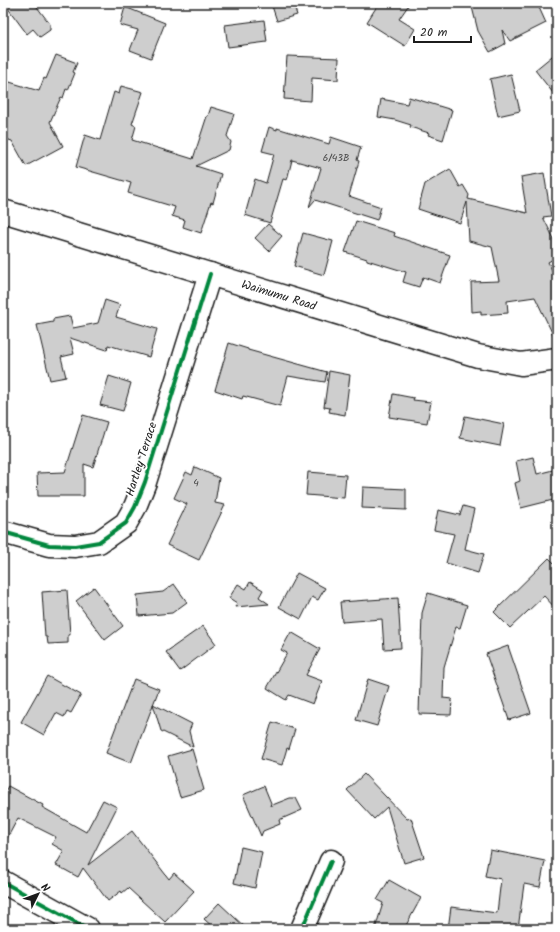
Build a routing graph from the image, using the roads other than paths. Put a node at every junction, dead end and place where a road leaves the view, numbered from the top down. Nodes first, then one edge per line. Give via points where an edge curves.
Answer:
1 (3, 211) edge
2 (210, 274) junction
3 (557, 359) edge
4 (3, 532) edge
5 (330, 861) dead end
6 (3, 882) edge
7 (88, 929) edge
8 (302, 929) edge

1 - 2 main road, Waimumu Road
2 - 3 main road, Waimumu Road via 478,356 521,364
2 - 4 main road, Hartley Terrace via 145,482 136,507 126,523 99,542 75,546 49,545
5 - 8 main road
6 - 7 main road

